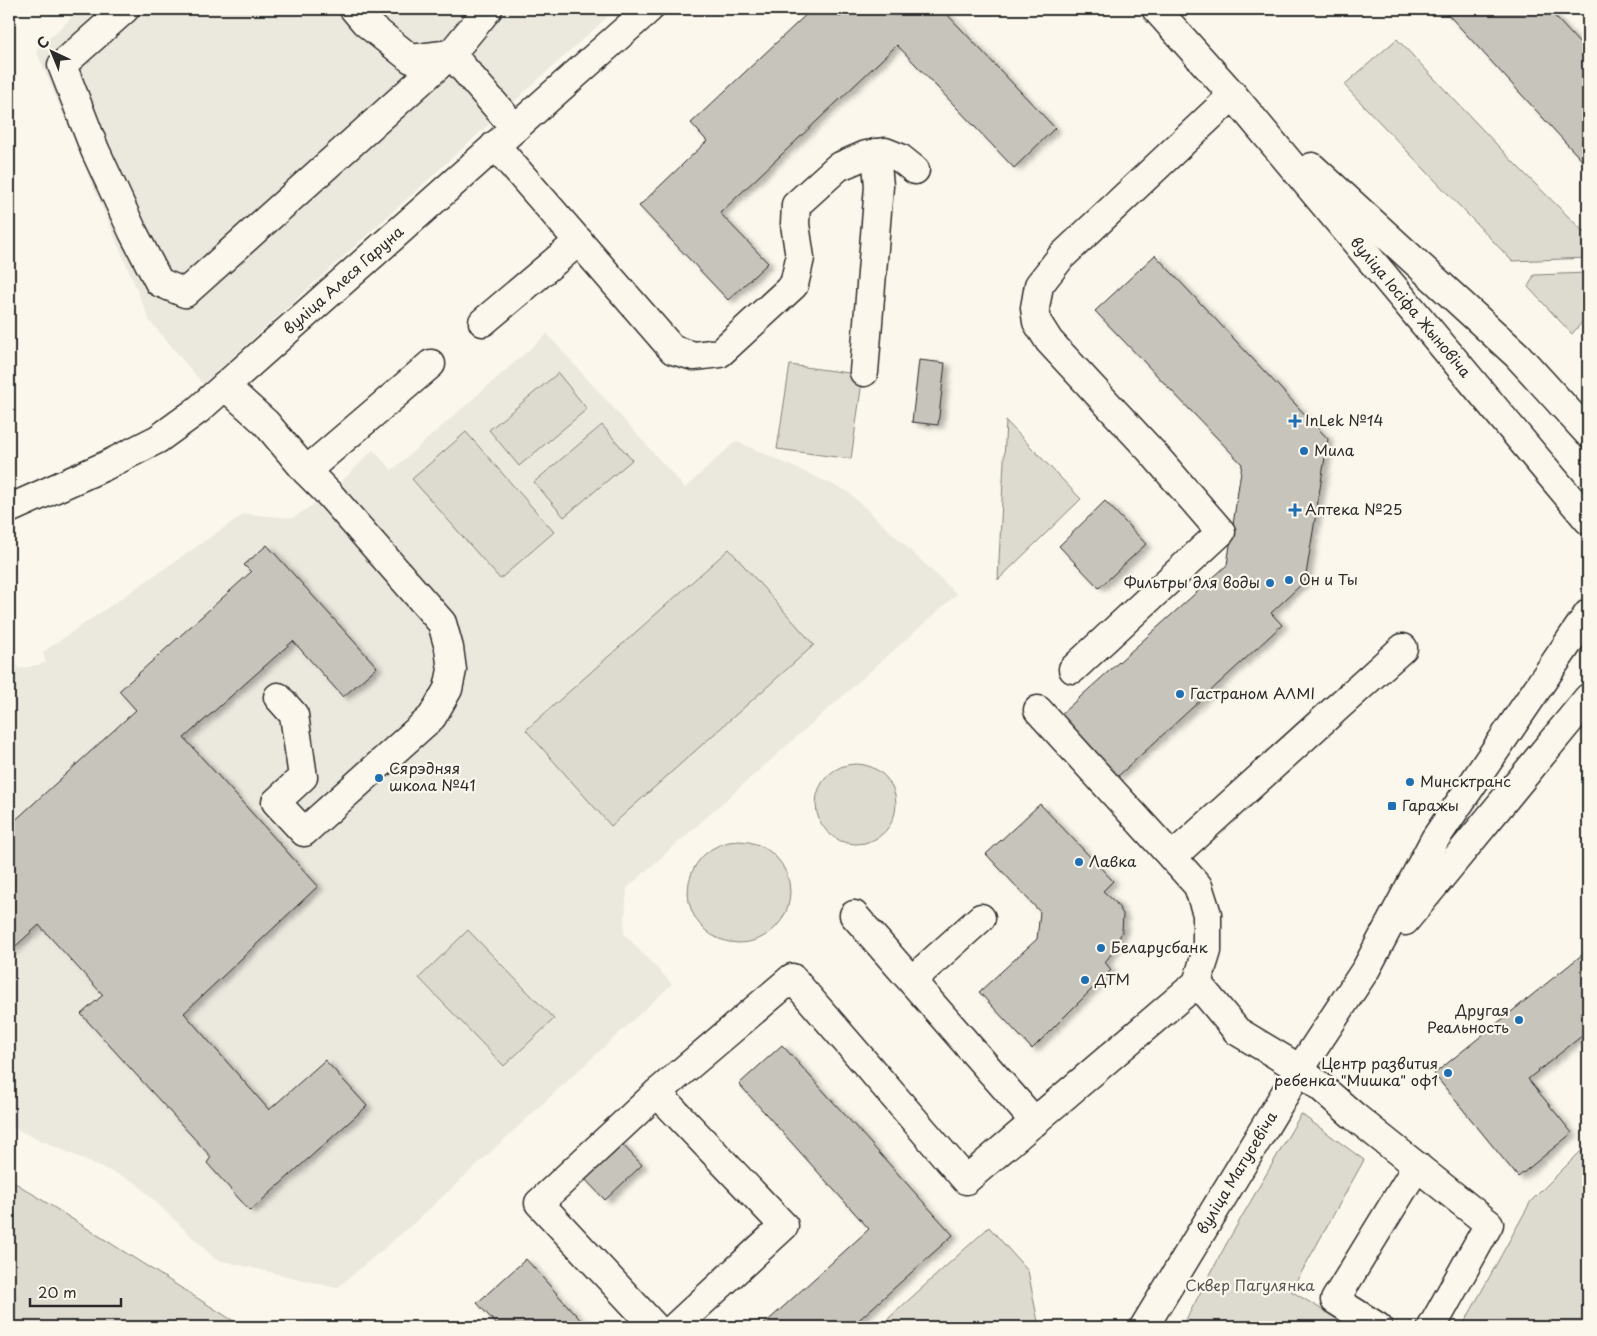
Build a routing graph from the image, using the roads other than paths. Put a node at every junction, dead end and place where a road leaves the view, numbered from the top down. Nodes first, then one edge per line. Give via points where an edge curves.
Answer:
1 (125, 9) edge
2 (354, 9) edge
3 (487, 9) edge
4 (649, 9) edge
5 (1156, 9) edge
6 (452, 54) junction
7 (1233, 95) junction
8 (505, 136) junction
9 (876, 153) junction
10 (915, 170) dead end
11 (579, 241) junction
12 (483, 322) dead end
13 (431, 364) dead end
14 (864, 372) dead end
15 (225, 386) junction
16 (1588, 433) edge
17 (306, 471) junction
18 (9, 509) edge
19 (1588, 520) edge
20 (1588, 614) edge
21 (1403, 648) dead end
22 (1073, 669) dead end
23 (278, 697) dead end
24 (1588, 698) edge
25 (1038, 710) dead end
26 (1172, 857) junction
27 (854, 914) dead end
28 (981, 918) dead end
29 (1366, 969) junction
30 (912, 980) junction
31 (1197, 983) junction
32 (1300, 1069) junction
33 (657, 1093) junction
34 (1035, 1122) junction
35 (1417, 1166) junction
36 (655, 1327) edge
37 (674, 1327) edge
38 (1144, 1327) edge
39 (1378, 1327) edge
40 (1432, 1327) edge

1 - 6 main road via 62,65 95,150 159,282 185,293
2 - 6 main road via 365,22 411,59
3 - 6 main road
4 - 8 main road, вуліца Алеся Гаруна
5 - 7 main road, вуліца Іосіфа Жыновіча
6 - 8 main road
7 - 16 main road, вуліца Іосіфа Жыновіча via 1517,355
7 - 19 main road, вуліца Іосіфа Жыновіча
7 - 22 main road via 1061,257 1039,286 1035,308 1037,322 1049,341 1221,532
8 - 11 main road
8 - 15 main road, вуліца Алеся Гаруна
9 - 10 main road via 885,152 900,158
9 - 11 main road via 838,167 796,205 800,258 794,285 720,353 694,356 673,350
9 - 14 main road via 879,186
11 - 12 main road
13 - 17 main road
15 - 17 main road via 266,423
15 - 18 main road, вуліца Алеся Гаруна via 158,439
17 - 23 main road via 330,494 442,623 452,670 448,688 432,717 304,832 276,802 303,778 294,715
20 - 29 main road, вуліца Матусевіча via 1435,839
21 - 26 main road
24 - 29 main road, вуліца Матусевіча
25 - 26 main road
26 - 31 main road via 1198,886 1207,914 1207,951
27 - 30 main road
28 - 30 main road
29 - 32 main road, вуліца Матусевіча
30 - 34 main road
31 - 32 main road via 1237,1031
31 - 34 main road
32 - 35 main road
32 - 38 main road, вуліца Матусевіча
33 - 34 main road via 792,978 966,1180
33 - 36 main road via 539,1203
33 - 37 main road via 784,1226
35 - 39 main road via 1335,1300
35 - 40 main road via 1489,1224

